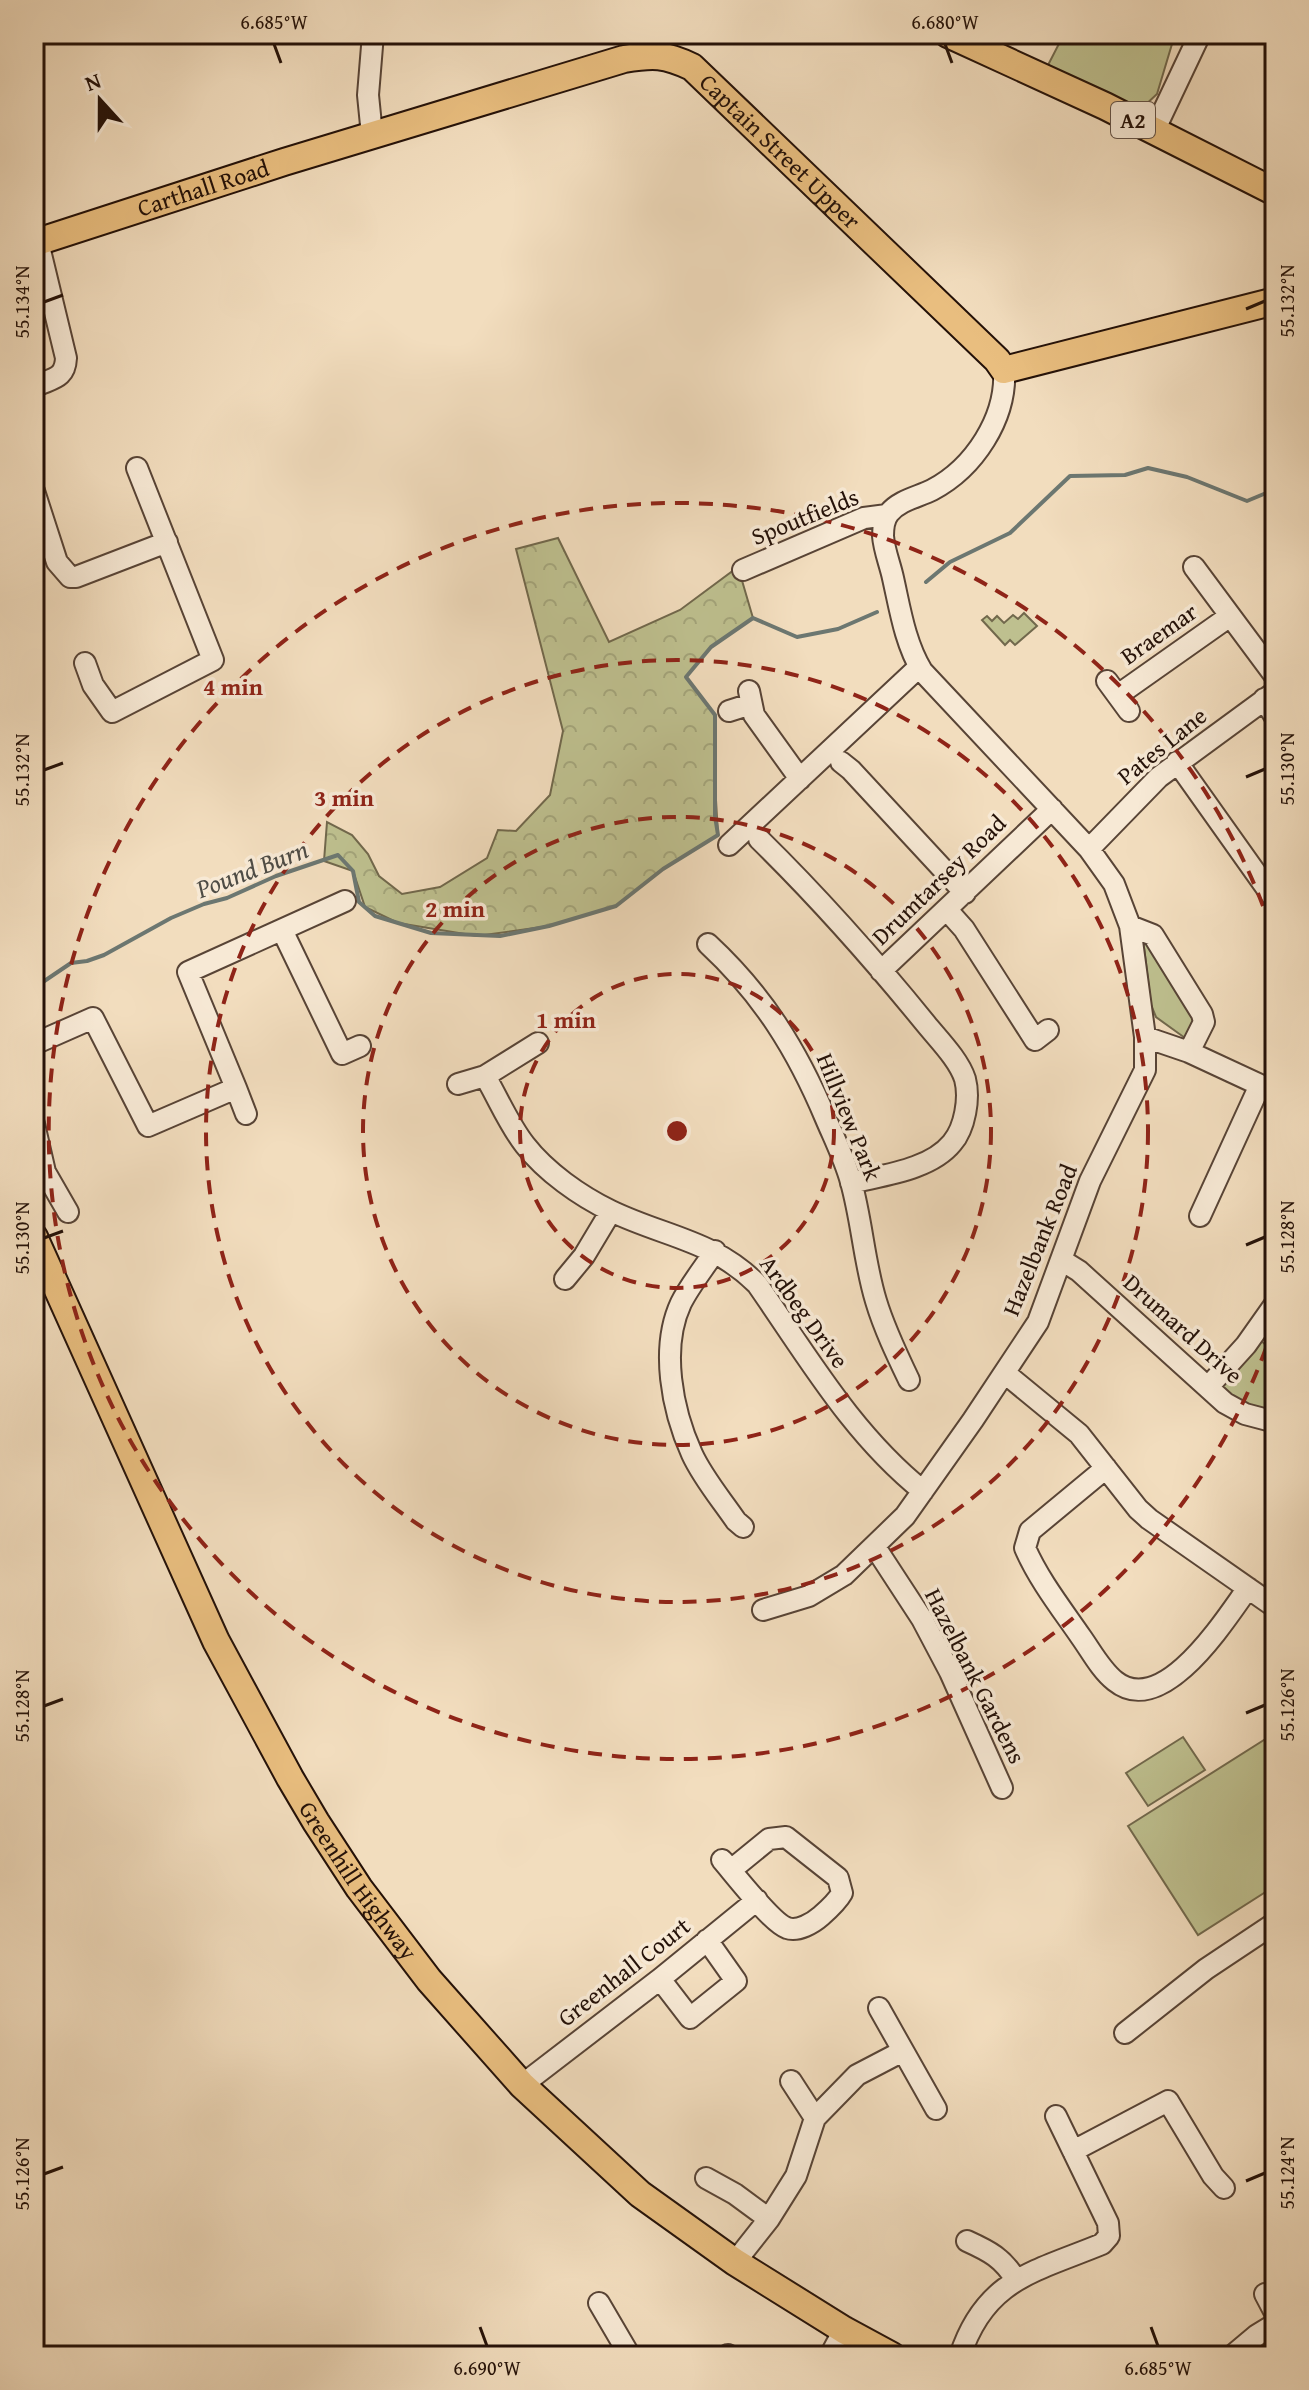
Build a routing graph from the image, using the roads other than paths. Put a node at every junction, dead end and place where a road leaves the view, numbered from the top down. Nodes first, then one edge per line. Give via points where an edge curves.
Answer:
1 (373, 34) edge
2 (948, 34) edge
3 (1200, 34) edge
4 (647, 44) edge
5 (1154, 131) junction
6 (372, 135) junction
7 (1275, 192) edge
8 (36, 242) edge
9 (1275, 301) edge
10 (1004, 370) junction
11 (34, 387) edge
12 (137, 468) dead end
13 (34, 491) edge
14 (887, 515) junction
15 (167, 542) junction
16 (1194, 567) dead end
17 (743, 570) dead end
18 (1230, 616) junction
19 (85, 663) dead end
20 (919, 667) junction
21 (1275, 676) edge
22 (1118, 696) dead end
23 (1271, 703) edge
24 (729, 711) dead end
25 (841, 762) dead end
26 (1177, 762) junction
27 (800, 779) junction
28 (1052, 809) junction
29 (759, 839) dead end
30 (729, 845) dead end
31 (1089, 849) junction
32 (965, 893) junction
33 (1275, 900) edge
34 (345, 901) dead end
35 (947, 910) junction
36 (1130, 926) junction
37 (282, 930) junction
38 (708, 944) dead end
39 (881, 971) junction
40 (1048, 1030) dead end
41 (1145, 1037) junction
42 (538, 1043) dead end
43 (34, 1044) edge
44 (360, 1046) dead end
45 (1189, 1052) junction
46 (485, 1076) junction
47 (458, 1084) dead end
48 (236, 1088) junction
49 (1267, 1088) edge
50 (246, 1114) dead end
51 (34, 1124) edge
52 (851, 1183) junction
53 (611, 1211) junction
54 (68, 1212) dead end
55 (1200, 1216) dead end
56 (34, 1237) edge
57 (715, 1251) junction
58 (1063, 1261) junction
59 (565, 1279) dead end
60 (1275, 1304) edge
61 (1006, 1374) junction
62 (909, 1380) dead end
63 (1208, 1387) junction
64 (1275, 1422) edge
65 (1106, 1468) junction
66 (923, 1491) junction
67 (743, 1527) dead end
68 (875, 1547) junction
69 (1248, 1588) junction
70 (1275, 1607) edge
71 (763, 1610) dead end
72 (1002, 1788) dead end
73 (757, 1900) junction
74 (1272, 1931) edge
75 (707, 1940) junction
76 (660, 1979) junction
77 (879, 2008) dead end
78 (1125, 2033) dead end
79 (903, 2051) junction
80 (791, 2081) dead end
81 (522, 2085) junction
82 (936, 2109) dead end
83 (1056, 2116) dead end
84 (815, 2118) junction
85 (1073, 2151) junction
86 (706, 2178) dead end
87 (1224, 2188) dead end
88 (769, 2219) junction
89 (965, 2239) dead end
90 (735, 2262) junction
91 (1016, 2280) junction
92 (1265, 2294) dead end
93 (599, 2303) dead end
94 (1275, 2313) edge
95 (1275, 2324) edge
96 (844, 2330) junction
97 (630, 2356) edge
98 (830, 2356) edge
99 (892, 2356) edge
100 (960, 2356) edge
101 (1232, 2356) edge

1 - 6 street via 368,95
2 - 5 main road, A2
3 - 5 street
4 - 6 main road, Captain Street Upper via 624,59
4 - 10 main road, Captain Street Upper via 692,67
5 - 7 main road, A2
6 - 8 main road, Carthall Road
8 - 11 street via 66,358 60,376
9 - 10 main road
10 - 14 street via 1004,395 968,463
12 - 15 street
13 - 15 street via 57,562 70,577
14 - 17 street, Spoutfields via 864,518
14 - 20 street, Hazelbank Road via 883,537 910,650
15 - 19 street via 213,660 112,712
16 - 18 street, Braemar
18 - 21 street, Braemar
18 - 22 street, Braemar
20 - 27 street
20 - 28 street, Hazelbank Road
23 - 26 street, Pates Lane
24 - 27 street via 750,698 754,715
25 - 32 street
26 - 31 street, Pates Lane
26 - 33 street
27 - 30 street
28 - 31 street, Hazelbank Road
28 - 32 street, Drumtarsey Road
29 - 39 street
31 - 36 street, Hazelbank Road via 1114,884
32 - 35 street, Drumtarsey Road
34 - 37 street
35 - 39 street, Drumtarsey Road
35 - 40 street via 1035,1040
36 - 41 street, Hazelbank Road
36 - 45 street via 1153,935 1202,1014 1204,1022
37 - 44 street via 342,1054
37 - 48 street via 188,972
38 - 52 street, Hillview Park via 765,1005 804,1068
39 - 52 street, Drumtarsey Road via 965,1078 964,1120 953,1143 935,1157
41 - 45 street
41 - 58 street, Hazelbank Road via 1145,1070 1090,1181
42 - 46 street
43 - 48 street via 93,1018 148,1126
45 - 49 street
46 - 47 street
46 - 53 street, Ardbeg Drive via 525,1144 562,1180
48 - 50 street
49 - 55 street
51 - 54 street via 45,1172
52 - 62 street, Hillview Park via 876,1301
53 - 57 street, Ardbeg Drive
53 - 59 street
56 - 81 main road, Greenhill Highway via 216,1641 290,1778 351,1876 429,1980
57 - 66 street, Ardbeg Drive via 757,1284 848,1417
57 - 67 street via 681,1304 671,1341 672,1374 678,1418 692,1456
58 - 61 street, Hazelbank Road via 1038,1322
58 - 63 street, Drumard Drive
60 - 63 street
61 - 65 street via 1079,1434
61 - 66 street, Hazelbank Road
63 - 64 street, Drumard Drive via 1245,1414
65 - 69 street via 1149,1519
65 - 69 street via 1030,1531 1025,1548 1034,1569 1116,1682 1134,1690 1157,1686 1190,1663
66 - 68 street, Hazelbank Road
68 - 71 street, Hazelbank Road via 831,1584
68 - 72 street, Hazelbank Gardens via 950,1672
69 - 70 street
73 - 73 street via 727,1865 769,1839 786,1837 842,1886 838,1900 817,1919 793,1929 785,1928
73 - 75 street, Greenhall Court
74 - 78 street via 1206,1969
75 - 76 street, Greenhall Court
75 - 76 street via 736,1981 684,2023
76 - 81 street, Greenhall Court
77 - 79 street
79 - 82 street
79 - 84 street via 857,2075
80 - 84 street
81 - 90 main road, Greenhill Highway via 640,2194
83 - 85 street
84 - 88 street via 796,2176
85 - 87 street via 1168,2101
85 - 91 street via 1108,2223 1109,2236 1102,2244
86 - 88 street
88 - 90 street
89 - 91 street via 993,2252
90 - 96 main road, Greenhill Highway
91 - 100 street via 991,2299 970,2328
92 - 94 street
93 - 97 street
95 - 101 street
96 - 98 street
96 - 99 main road, Greenhill Highway

